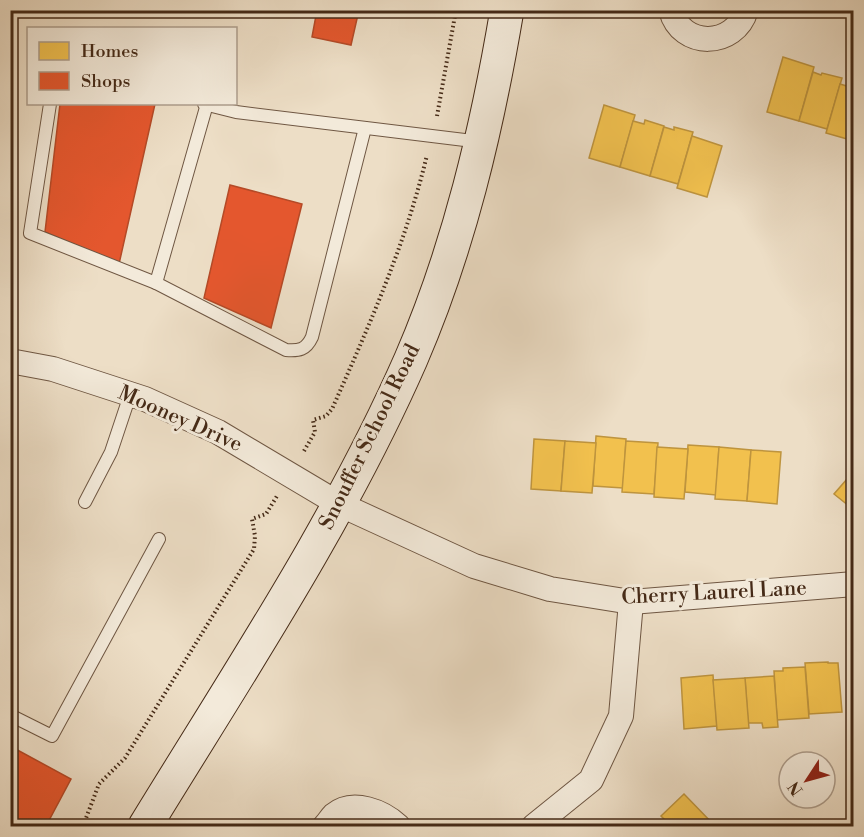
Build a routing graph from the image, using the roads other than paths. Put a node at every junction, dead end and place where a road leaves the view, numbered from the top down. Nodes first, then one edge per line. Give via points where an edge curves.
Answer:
1 (507, 10) edge
2 (671, 10) edge
3 (746, 10) edge
4 (50, 105) edge
5 (205, 105) edge
6 (209, 105) edge
7 (365, 128) junction
8 (482, 143) junction
9 (156, 283) junction
10 (10, 361) edge
11 (130, 395) junction
12 (85, 502) dead end
13 (339, 504) junction
14 (159, 539) dead end
15 (854, 584) edge
16 (631, 602) junction
17 (10, 715) edge
18 (145, 826) edge
19 (325, 826) edge
20 (398, 826) edge
21 (534, 826) edge

1 - 8 main road, Snouffer School Road
2 - 3 street via 679,27 689,35 715,40 737,28
4 - 9 lane via 30,233
5 - 9 lane
6 - 7 lane
7 - 8 lane
7 - 9 lane via 308,346 298,351 286,350
8 - 13 main road, Snouffer School Road via 437,293 412,357
10 - 11 street, Mooney Drive via 53,369
11 - 12 lane via 111,452
11 - 13 street, Mooney Drive via 218,432
13 - 16 street, Cherry Laurel Lane via 474,566 550,589
13 - 18 main road, Snouffer School Road
14 - 17 lane via 52,736
15 - 16 street, Cherry Laurel Lane
16 - 21 street via 621,717 591,780
19 - 20 street via 335,814 354,807 373,810

